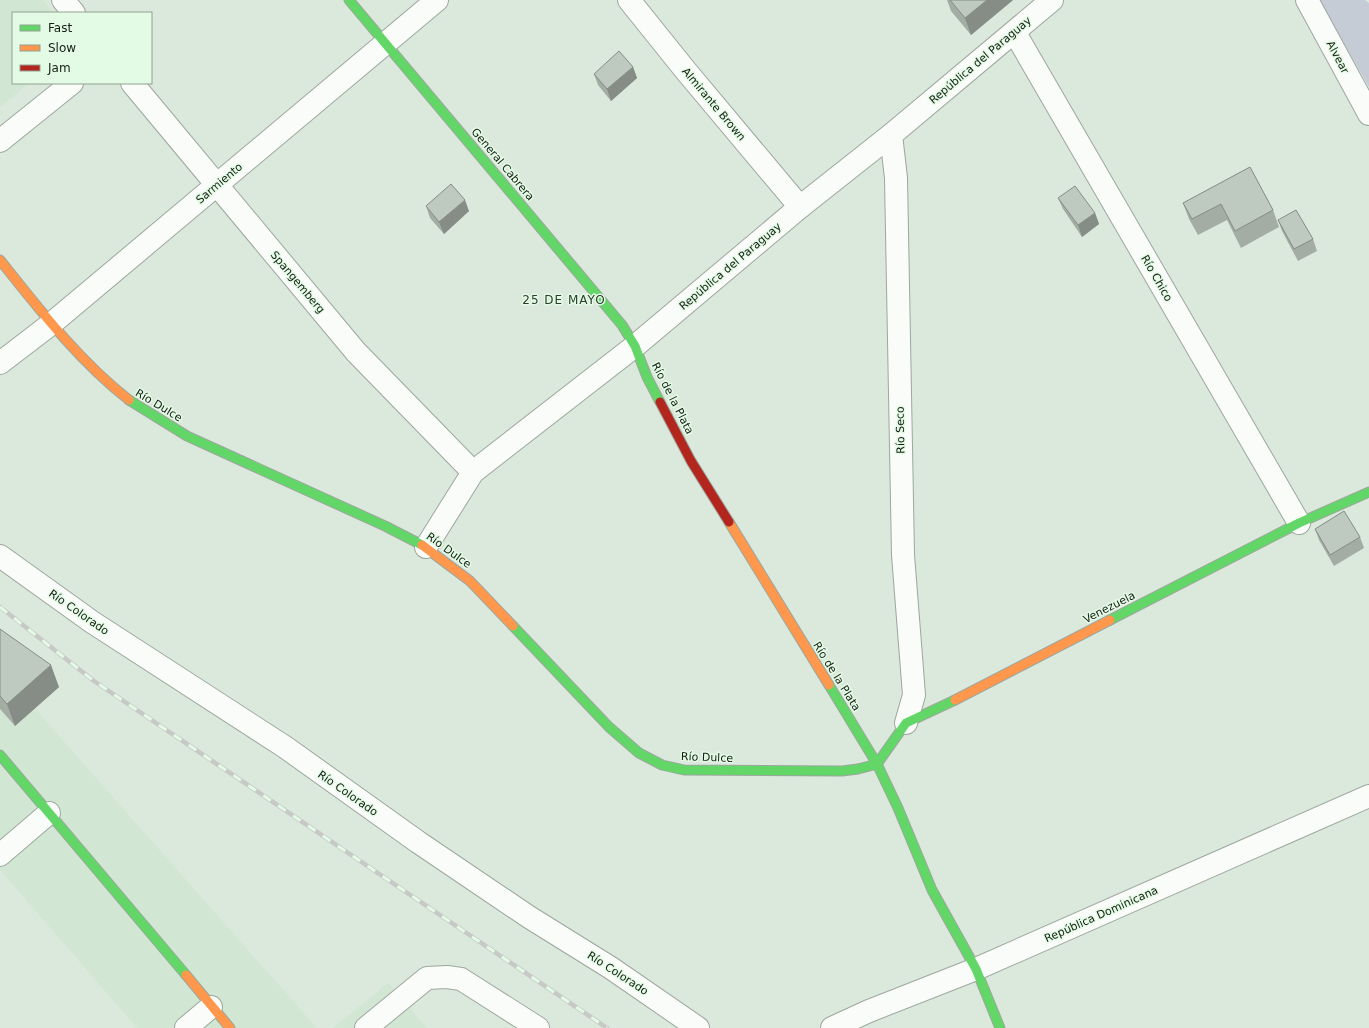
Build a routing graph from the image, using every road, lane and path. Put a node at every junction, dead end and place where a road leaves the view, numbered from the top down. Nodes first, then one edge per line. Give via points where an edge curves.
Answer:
1 (63, 0) edge
2 (349, 0) edge
3 (436, 0) edge
4 (629, 0) edge
5 (1052, 0) edge
6 (1308, 0) edge
7 (73, 12) edge
8 (1014, 33) junction
9 (385, 44) junction
10 (71, 84) edge
11 (133, 84) edge
12 (1369, 114) edge
13 (891, 135) junction
14 (0, 141) edge
15 (217, 184) junction
16 (800, 207) junction
17 (0, 260) edge
18 (51, 324) junction
19 (635, 346) junction
20 (0, 363) edge
21 (473, 472) junction
22 (1369, 492) edge
23 (1299, 522) junction
24 (426, 547) junction
25 (0, 556) edge
26 (906, 723) junction
27 (0, 755) edge
28 (877, 764) junction
29 (1369, 796) edge
30 (49, 813) junction
31 (0, 855) edge
32 (976, 969) junction
33 (212, 1007) junction
34 (186, 1028) edge
35 (230, 1028) edge
36 (366, 1028) edge
37 (538, 1028) edge
38 (698, 1028) edge
39 (832, 1028) edge
40 (1000, 1028) edge

1 - 7 street
2 - 9 street, General Cabrera
3 - 9 street, Sarmiento
4 - 16 street, Almirante Brown
5 - 8 street, República del Paraguay
6 - 12 street, Alvear
8 - 13 street, República del Paraguay
8 - 23 street, Río Chico
9 - 15 street, Sarmiento
9 - 19 street, General Cabrera via 622,325
10 - 14 street
11 - 15 street, Spangemberg
13 - 16 street, República del Paraguay
13 - 26 street, Río Seco via 896,178 902,555 914,695
15 - 18 street, Sarmiento
15 - 21 street, Spangemberg via 356,352
16 - 19 street, República del Paraguay
17 - 18 street, Río Dulce
18 - 20 street, Sarmiento
18 - 24 street, Río Dulce via 106,381 128,400 164,423
19 - 21 street, República del Paraguay
19 - 28 street, Río de la Plata via 647,377 691,460
21 - 24 street, República del Paraguay
22 - 23 street, Venezuela
23 - 26 street, Venezuela via 938,710
24 - 28 street, Río Dulce via 470,581 609,727 639,753 662,765 684,770 842,771
25 - 38 street, Río Colorado via 92,622 285,747 418,842
26 - 28 street
27 - 30 street
28 - 32 street, Río de la Plata via 932,890
29 - 32 street, República Dominicana
30 - 31 street
30 - 33 street
32 - 39 street, República Dominicana
32 - 40 street, Río de la Plata
33 - 34 street
33 - 35 street
36 - 37 street via 427,978 447,977 461,980

